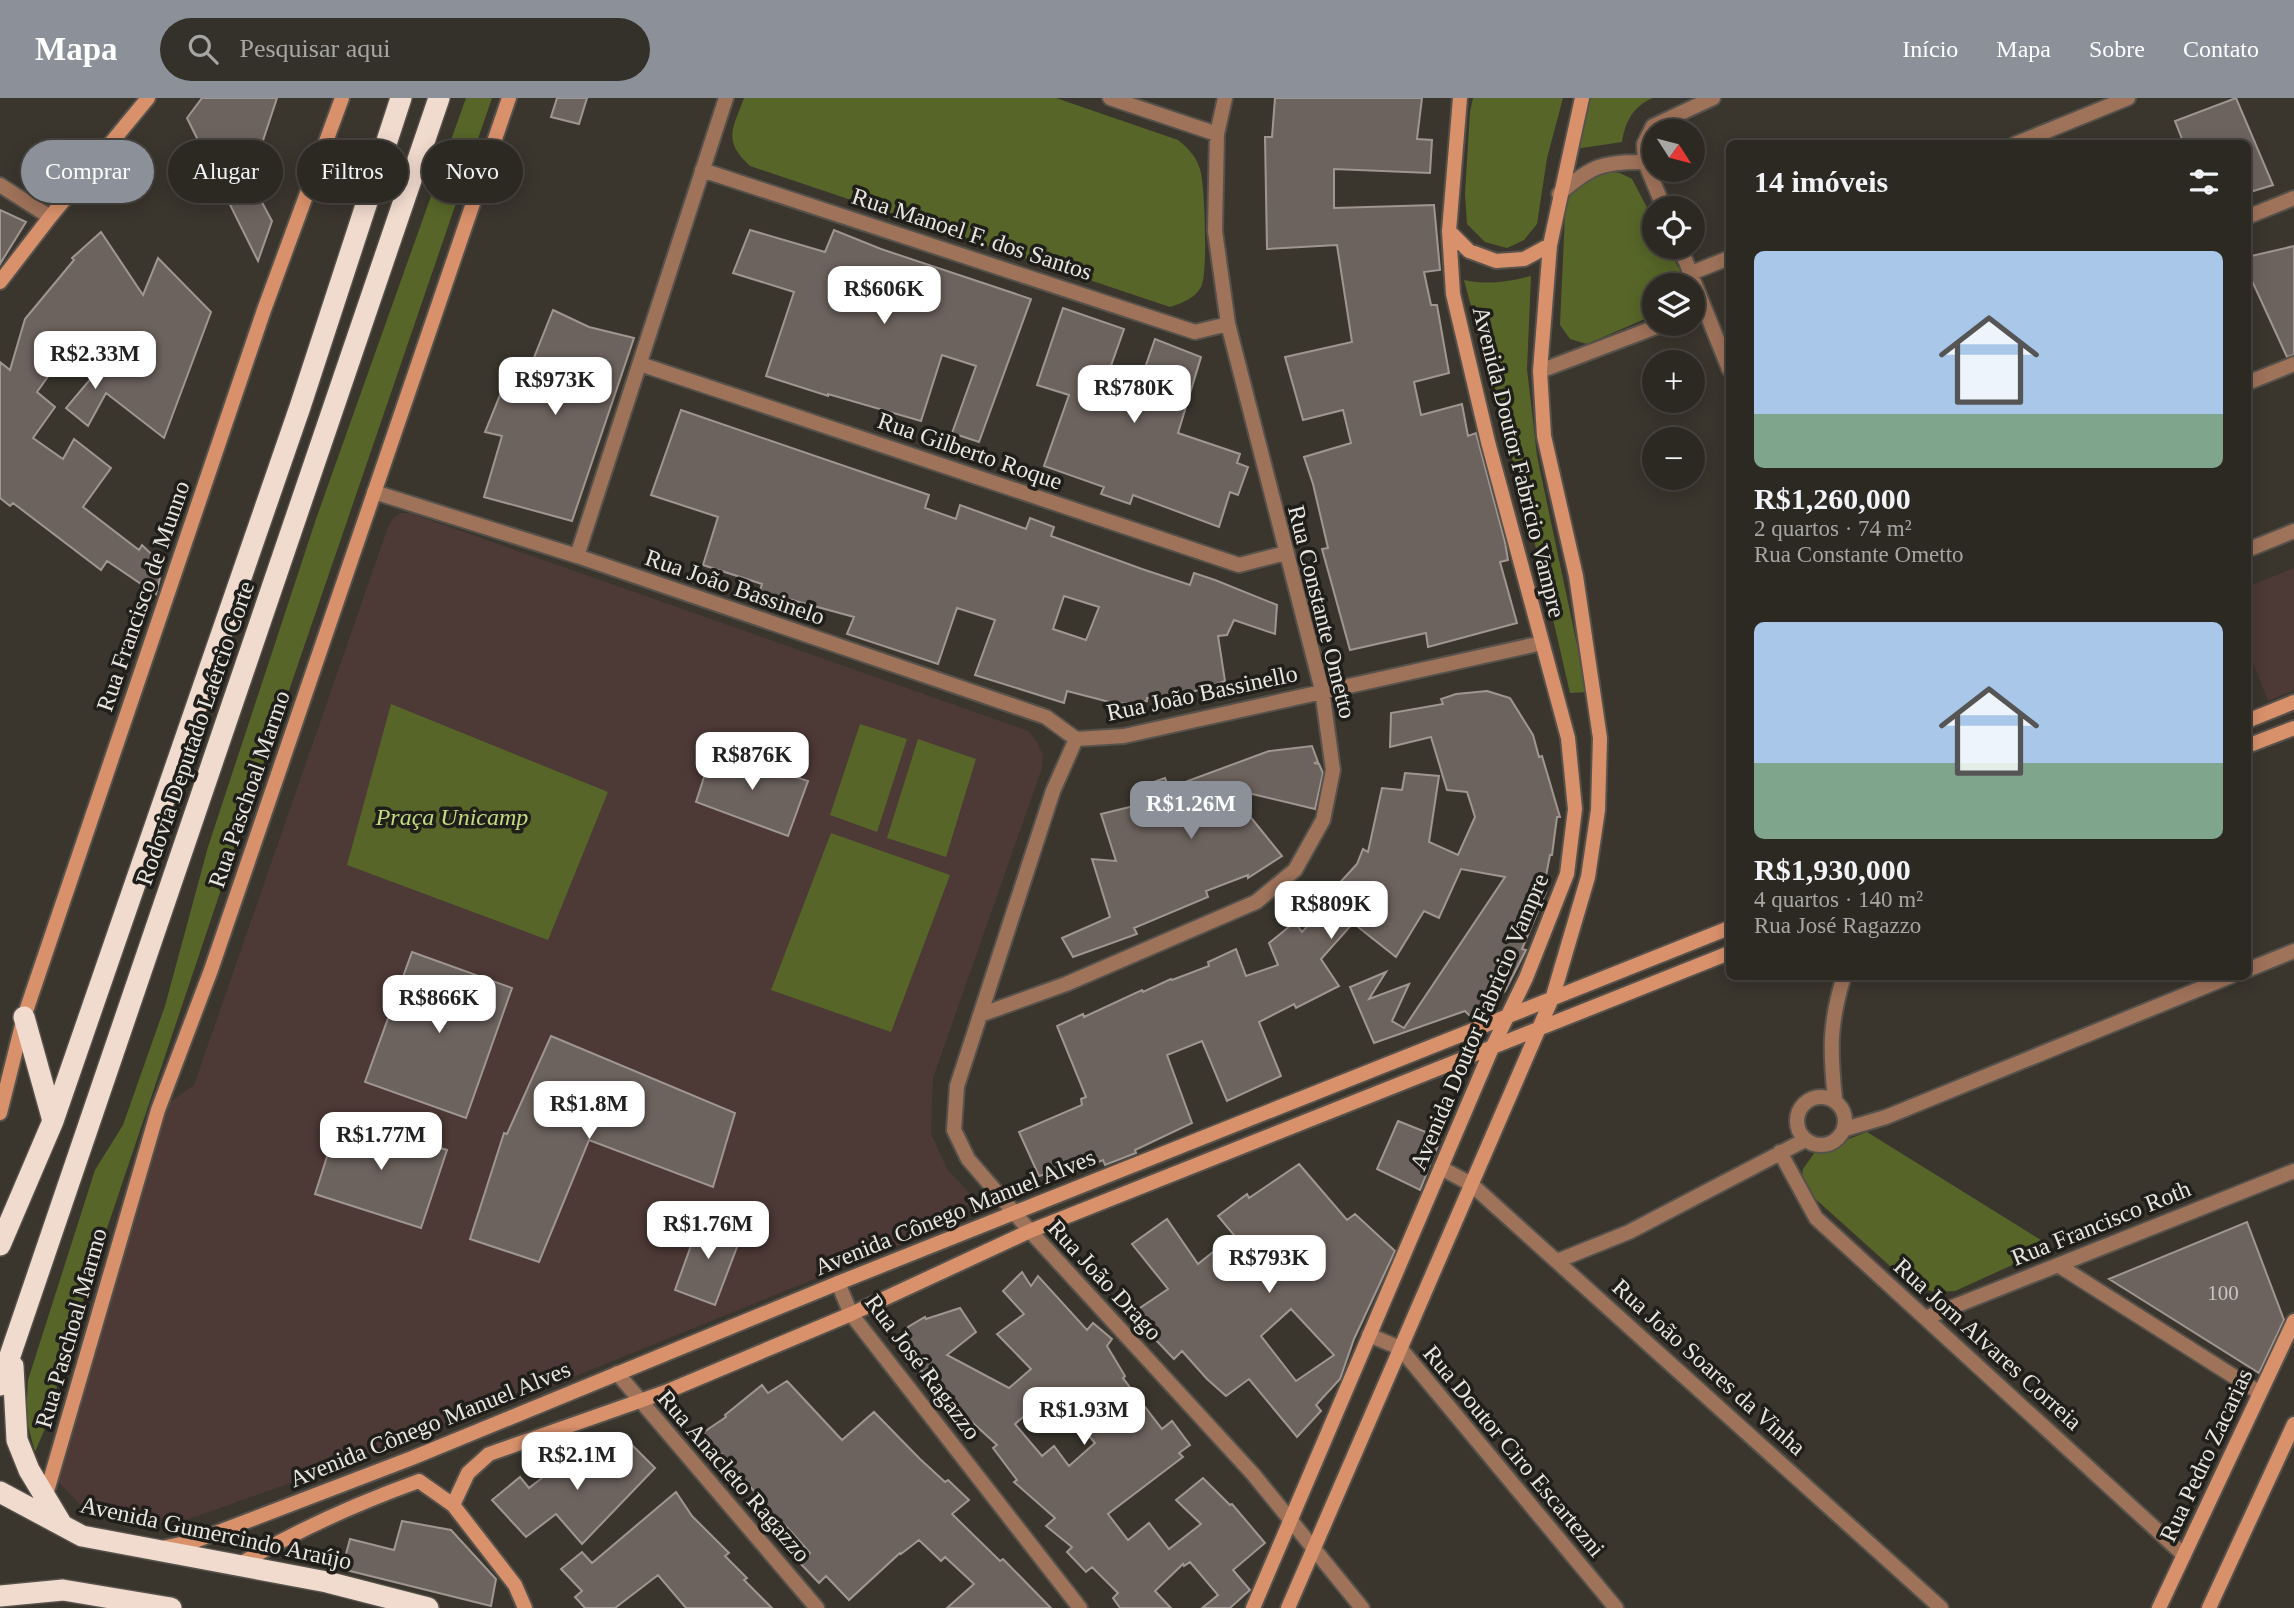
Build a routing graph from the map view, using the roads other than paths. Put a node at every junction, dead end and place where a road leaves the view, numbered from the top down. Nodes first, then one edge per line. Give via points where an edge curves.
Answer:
1 (148, 98) edge
2 (342, 98) edge
3 (401, 98) edge
4 (439, 98) edge
5 (509, 98) edge
6 (726, 98) edge
7 (1110, 98) edge
8 (1225, 98) edge
9 (1460, 98) edge
10 (1582, 98) edge
11 (1713, 98) edge
12 (2128, 98) edge
13 (1668, 119) edge
14 (1217, 134) junction
15 (2025, 140) edge
16 (1642, 162) edge
17 (702, 170) junction
18 (0, 185) edge
19 (1559, 194) junction
20 (2294, 198) edge
21 (2251, 215) edge
22 (50, 217) junction
23 (1449, 231) junction
24 (1550, 245) junction
25 (1685, 259) edge
26 (1726, 259) edge
27 (1691, 273) joint
28 (0, 282) edge
29 (1705, 323) edge
30 (1228, 324) junction
31 (1642, 332) edge
32 (1726, 363) edge
33 (640, 364) junction
34 (2294, 364) edge
35 (1540, 371) junction
36 (2251, 381) edge
37 (374, 492) junction
38 (2294, 531) edge
39 (2251, 548) edge
40 (1286, 553) junction
41 (577, 556) junction
42 (1542, 643) junction
43 (1322, 690) junction
44 (2294, 702) edge
45 (2251, 719) edge
46 (2294, 728) edge
47 (1076, 739) junction
48 (2251, 744) edge
49 (1726, 929) edge
50 (2294, 951) edge
51 (1726, 954) edge
52 (2251, 968) edge
53 (1842, 980) edge
54 (2221, 980) edge
55 (1553, 996) junction
56 (1509, 1014) junction
57 (981, 1015) junction
58 (24, 1017) junction
59 (1538, 1030) junction
60 (1492, 1048) junction
61 (1831, 1059) junction
62 (1818, 1096) junction
63 (1835, 1099) junction
64 (1845, 1112) junction
65 (0, 1113) edge
66 (1886, 1117) junction
67 (53, 1121) junction
68 (1845, 1129) junction
69 (1801, 1134) junction
70 (1780, 1152) junction
71 (1441, 1168) junction
72 (2294, 1171) edge
73 (1471, 1184) junction
74 (1014, 1213) junction
75 (1030, 1231) junction
76 (0, 1245) edge
77 (1557, 1261) junction
78 (2058, 1265) junction
79 (838, 1283) junction
80 (851, 1314) junction
81 (1925, 1318) junction
82 (2294, 1321) edge
83 (1369, 1335) junction
84 (12, 1344) junction
85 (1400, 1348) junction
86 (617, 1373) junction
87 (0, 1385) edge
88 (2260, 1393) junction
89 (639, 1400) junction
90 (2294, 1424) edge
91 (412, 1458) junction
92 (419, 1481) junction
93 (0, 1492) edge
94 (45, 1498) junction
95 (453, 1505) junction
96 (1292, 1522) junction
97 (63, 1527) junction
98 (158, 1549) junction
99 (1314, 1550) junction
100 (2184, 1555) junction
101 (237, 1566) junction
102 (0, 1597) edge
103 (170, 1608) edge
104 (428, 1608) edge
105 (524, 1608) edge
106 (817, 1608) edge
107 (1080, 1608) edge
108 (1253, 1608) edge
109 (1288, 1608) edge
110 (1362, 1608) edge
111 (1616, 1608) edge
112 (1941, 1608) edge
113 (2159, 1608) edge
114 (2209, 1608) edge

1 - 22 street
2 - 58 street, Rua Francisco de Munno via 260,323
3 - 67 highway, Rodovia Deputado Laércio Corte via 296,420
4 - 84 highway, Rodovia Deputado Laércio Corte
5 - 37 street, Rua Paschoal Marmo
6 - 17 street
7 - 14 street
8 - 14 street, Rua Constante Ometto
9 - 23 street, Avenida Doutor Fabricio Vampre
10 - 19 street, Avenida Doutor Fabricio Vampre
11 - 13 street
12 - 15 street
14 - 30 street, Rua Constante Ometto via 1216,231
16 - 19 street via 1613,162 1583,173
17 - 30 street, Rua Manoel F. dos Santos via 1195,332
17 - 33 street
18 - 22 street
19 - 24 street, Avenida Doutor Fabricio Vampre
20 - 21 street
22 - 28 street
23 - 24 street via 1469,251 1496,261 1524,258
23 - 42 street, Avenida Doutor Fabricio Vampre via 1453,294
24 - 35 street, Avenida Doutor Fabricio Vampre
25 - 27 street
26 - 27 street
29 - 32 street
30 - 40 street, Rua Constante Ometto
31 - 35 street
33 - 40 street, Rua Gilberto Roque via 1238,565
33 - 41 street
34 - 36 street
35 - 55 street, Avenida Doutor Fabricio Vampre via 1544,436 1576,576 1600,738 1598,810 1588,877
37 - 41 street, Rua João Bassinelo
37 - 94 street, Rua Paschoal Marmo via 211,970 158,1110
38 - 39 street
40 - 43 street, Rua Constante Ometto
41 - 47 street, Rua João Bassinelo via 1046,717
42 - 43 street, Rua João Bassinello
42 - 56 street, Avenida Doutor Fabricio Vampre via 1568,738 1574,808 1567,874
43 - 47 street, Rua João Bassinello via 1124,736
43 - 57 street, Rua Constante Ometto via 1333,770 1323,820 1295,870 1256,902 1066,984
44 - 45 street
46 - 48 street
47 - 57 street, Rua João Drago via 1053,791
49 - 55 street, Avenida Cônego Manuel Alves
50 - 52 street
51 - 59 street, Avenida Cônego Manuel Alves
53 - 61 street via 1832,1020
54 - 66 street
55 - 56 street, Avenida Cônego Manuel Alves
55 - 59 street, Avenida Doutor Fabricio Vampre
56 - 60 street, Avenida Doutor Fabricio Vampre
56 - 74 street, Avenida Cônego Manuel Alves
57 - 74 street, Rua João Drago via 957,1086 954,1130 968,1159
58 - 65 street, Rua Francisco de Munno
58 - 67 highway
59 - 60 street, Avenida Cônego Manuel Alves
59 - 73 street, Avenida Doutor Fabricio Vampre
60 - 71 street, Avenida Doutor Fabricio Vampre
60 - 75 street, Avenida Cônego Manuel Alves
61 - 62 street
61 - 63 street
62 - 63 street
62 - 69 street via 1805,1101 1797,1113
63 - 64 street
64 - 66 street
64 - 68 street
66 - 68 street
67 - 76 highway, Rodovia Deputado Laércio Corte
68 - 69 street via 1835,1142 1820,1146
69 - 70 street
70 - 77 street via 1629,1232
70 - 81 street, Rua Jorn Alvares Correia via 1816,1218
71 - 73 street, Rua João Soares da Vinha
71 - 83 street, Avenida Doutor Fabricio Vampre
72 - 78 street, Rua Francisco Roth
73 - 77 street, Rua João Soares da Vinha
73 - 85 street, Avenida Doutor Fabricio Vampre
74 - 75 street, Rua João Drago
74 - 79 street, Avenida Cônego Manuel Alves
75 - 80 street, Avenida Cônego Manuel Alves
75 - 96 street, Rua João Drago
77 - 112 street, Rua João Soares da Vinha
78 - 81 street, Rua Francisco Roth
78 - 88 street
79 - 80 street, Rua José Ragazzo
79 - 86 street, Avenida Cônego Manuel Alves
80 - 89 street, Avenida Cônego Manuel Alves
80 - 107 street, Rua José Ragazzo
81 - 100 street, Rua Jorn Alvares Correia
82 - 88 street, Rua Pedro Zacarias
83 - 85 street, Rua Doutor Ciro Escartezni
83 - 96 street, Avenida Doutor Fabricio Vampre
84 - 87 highway, Rodovia Deputado Laércio Corte
84 - 94 highway via 18,1440
85 - 99 street, Avenida Doutor Fabricio Vampre
85 - 111 street, Rua Doutor Ciro Escartezni
86 - 89 street, Rua Anacleto Ragazzo
86 - 91 street, Avenida Cônego Manuel Alves
88 - 100 street, Rua Pedro Zacarias
89 - 95 street, Avenida Cônego Manuel Alves via 489,1454 468,1473
89 - 106 street, Rua Anacleto Ragazzo
90 - 114 street
91 - 92 street
91 - 98 street, Avenida Cônego Manuel Alves via 195,1541
92 - 95 street
92 - 101 street, Avenida Cônego Manuel Alves via 362,1502
93 - 97 highway, Avenida Gumercindo Araújo
94 - 97 highway
95 - 105 street via 515,1585
96 - 99 street, Rua João Drago
96 - 108 street, Avenida Doutor Fabricio Vampre
97 - 98 highway, Avenida Gumercindo Araújo via 82,1536
98 - 101 highway, Avenida Gumercindo Araújo
99 - 109 street, Avenida Doutor Fabricio Vampre
99 - 110 street, Rua João Drago
100 - 113 street, Rua Pedro Zacarias
101 - 104 highway, Avenida Gumercindo Araújo via 327,1582
102 - 103 highway via 63,1590

